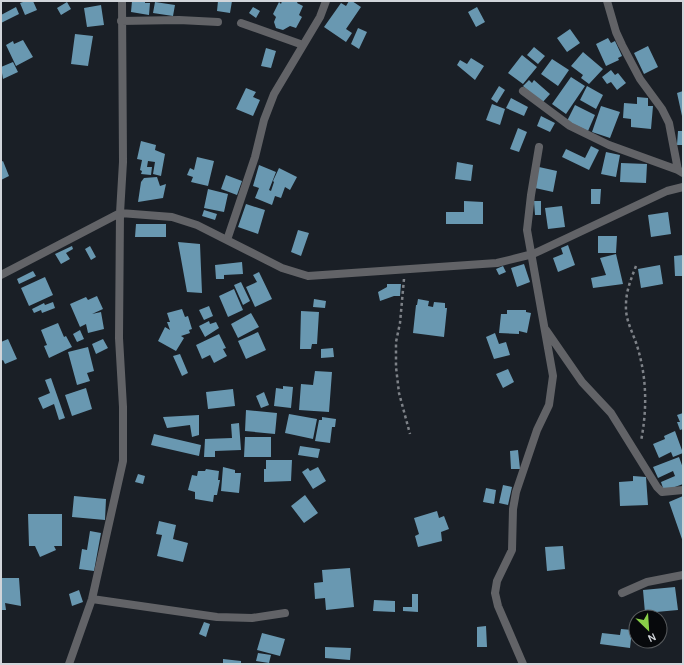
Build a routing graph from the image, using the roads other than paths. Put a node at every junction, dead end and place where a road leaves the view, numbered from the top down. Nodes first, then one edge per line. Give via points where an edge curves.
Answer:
1 (122, 1) edge
2 (326, 1) edge
3 (607, 1) edge
4 (122, 21) junction
5 (218, 22) dead end
6 (240, 23) dead end
7 (303, 45) junction
8 (523, 91) dead end
9 (539, 147) dead end
10 (681, 172) edge
11 (683, 186) edge
12 (120, 213) junction
13 (227, 240) junction
14 (532, 254) junction
15 (1, 275) edge
16 (543, 326) junction
17 (683, 490) edge
18 (683, 575) edge
19 (622, 593) dead end
20 (92, 599) junction
21 (285, 613) dead end
22 (69, 664) edge
23 (523, 664) edge

1 - 4 street
2 - 7 street via 320,18
3 - 10 street via 622,45 640,79 669,123
4 - 5 street
4 - 12 street via 123,162
6 - 7 street
7 - 13 street via 274,94
8 - 10 street via 570,126 610,146
9 - 14 street via 530,195 527,230
11 - 14 street via 667,191
12 - 13 street via 172,217
12 - 15 street
12 - 20 street via 119,338 123,461
13 - 14 street via 282,268 308,276 497,263
14 - 16 street
16 - 17 street via 582,382 611,413 661,491
16 - 23 street via 553,376 552,392 516,492 512,550 496,581 495,593
18 - 19 street via 647,582
20 - 21 street via 217,617 252,618
20 - 22 street

